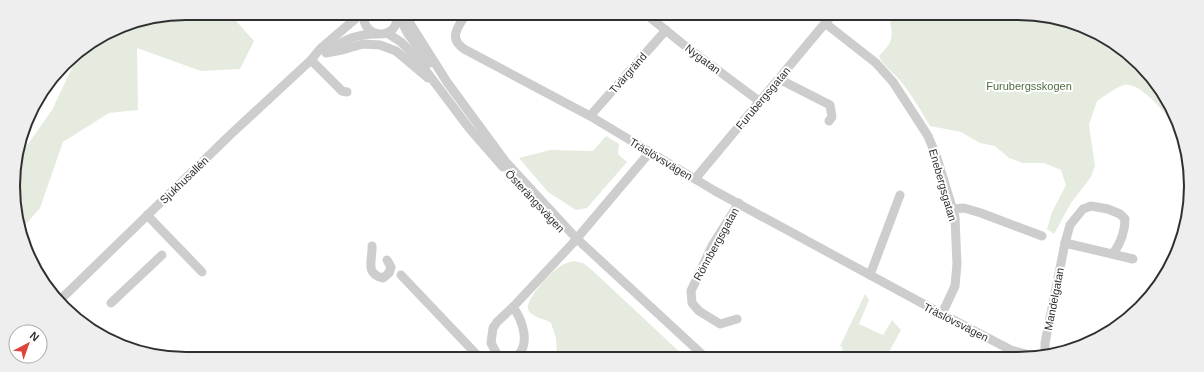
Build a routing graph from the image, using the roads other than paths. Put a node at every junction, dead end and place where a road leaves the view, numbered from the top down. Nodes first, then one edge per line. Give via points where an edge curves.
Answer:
1 (351, 20) edge
2 (364, 20) edge
3 (398, 20) edge
4 (402, 20) edge
5 (463, 20) edge
6 (653, 20) edge
7 (827, 20) edge
8 (829, 20) edge
9 (666, 30) junction
10 (387, 33) junction
11 (377, 34) junction
12 (326, 52) junction
13 (311, 60) junction
14 (779, 79) junction
15 (436, 84) junction
16 (347, 92) dead end
17 (760, 101) junction
18 (590, 116) junction
19 (829, 122) dead end
20 (650, 152) junction
21 (695, 179) junction
22 (900, 195) dead end
23 (739, 203) junction
24 (953, 209) junction
25 (147, 215) junction
26 (1042, 236) dead end
27 (574, 240) junction
28 (1065, 243) junction
29 (372, 246) dead end
30 (1113, 254) junction
31 (162, 255) dead end
32 (1133, 259) dead end
33 (386, 260) dead end
34 (202, 272) dead end
35 (401, 275) dead end
36 (870, 275) junction
37 (63, 297) edge
38 (111, 303) dead end
39 (513, 307) junction
40 (942, 314) junction
41 (737, 319) dead end
42 (1046, 350) edge
43 (474, 352) edge
44 (495, 352) edge
45 (521, 352) edge
46 (692, 352) edge
47 (699, 352) edge
48 (1018, 352) edge

1 - 13 street
2 - 11 street via 368,28
3 - 10 street via 396,26
4 - 27 street, Österängsvägen via 421,53 447,82 505,161
5 - 18 street, Träslövsvägen via 455,35 458,45
6 - 9 street, Nygatan
7 - 14 street, Furubergsgatan
8 - 24 street, Enebergsgatan via 876,63 908,104 928,136
9 - 17 street, Nygatan
9 - 18 street, Tvärgränd
10 - 11 street
10 - 15 street, Österängsvägen via 414,55
11 - 12 street via 352,37
12 - 13 street
12 - 15 street via 363,44 380,45 396,51
13 - 16 street via 342,91
13 - 25 street, Sjukhusallén
14 - 17 street, Furubergsgatan
14 - 19 street via 830,105 832,116
15 - 27 street, Österängsvägen via 496,159
17 - 21 street, Furubergsgatan
18 - 20 street, Träslövsvägen
20 - 21 street, Träslövsvägen
20 - 27 street
21 - 23 street, Träslövsvägen
22 - 36 street
23 - 36 street, Träslövsvägen
23 - 41 street, Rönnbergsgatan via 712,246 690,291 692,303 699,311 720,324
24 - 26 street via 964,208 981,213
24 - 40 street, Enebergsgatan via 957,264 955,286
25 - 34 street
25 - 37 street, Sjukhusallén
27 - 39 street
27 - 46 street, Österängsvägen
27 - 47 street, Österängsvägen
28 - 30 street
28 - 30 street, Mandelgatan via 1070,225 1083,209 1091,206 1101,207 1120,214 1125,219 1119,246
28 - 42 street, Mandelgatan
29 - 33 street via 371,271 376,276 383,278 389,273 391,267
30 - 32 street
31 - 38 street
35 - 43 street
36 - 40 street, Träslövsvägen
39 - 44 street via 493,328 491,343
39 - 45 street via 524,336
40 - 48 street, Träslövsvägen

